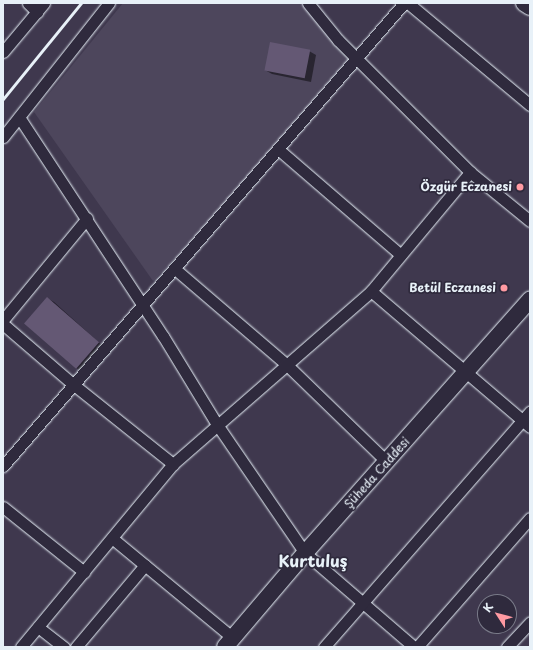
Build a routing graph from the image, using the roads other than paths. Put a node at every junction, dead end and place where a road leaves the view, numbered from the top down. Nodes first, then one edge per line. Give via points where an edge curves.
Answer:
1 (28, 3) edge
2 (109, 3) edge
3 (308, 3) edge
4 (404, 3) edge
5 (408, 3) edge
6 (524, 3) edge
7 (41, 7) edge
8 (530, 7) edge
9 (3, 52) edge
10 (356, 58) junction
11 (530, 105) edge
12 (19, 117) junction
13 (3, 137) edge
14 (278, 149) junction
15 (470, 172) junction
16 (87, 218) junction
17 (530, 221) edge
18 (401, 255) junction
19 (175, 269) junction
20 (370, 291) junction
21 (530, 300) edge
22 (143, 306) junction
23 (3, 320) edge
24 (3, 324) edge
25 (287, 365) junction
26 (466, 373) junction
27 (74, 385) junction
28 (530, 412) edge
29 (526, 424) edge
30 (218, 426) junction
31 (387, 462) junction
32 (173, 464) junction
33 (3, 466) edge
34 (3, 508) edge
35 (530, 518) edge
36 (112, 538) junction
37 (305, 553) junction
38 (144, 565) junction
39 (84, 572) junction
40 (363, 603) junction
41 (530, 622) edge
42 (38, 627) junction
43 (229, 642) edge
44 (21, 647) edge
45 (64, 647) edge
46 (76, 647) edge
47 (324, 647) edge
48 (416, 647) edge
49 (507, 647) edge

1 - 7 street
2 - 12 street
3 - 10 street
4 - 10 street
5 - 11 street
6 - 8 main road
7 - 9 street
10 - 14 street
10 - 15 street
12 - 13 street
12 - 16 street
14 - 18 street
14 - 19 street
15 - 17 street
15 - 18 street
16 - 22 street
16 - 23 street
18 - 20 street
19 - 22 street
19 - 25 street
20 - 25 street
20 - 26 street
21 - 26 main road, Şüheda Caddesi
22 - 27 street
22 - 30 street
24 - 27 street
25 - 30 street
25 - 31 street
26 - 29 street
26 - 31 main road, Şüheda Caddesi
27 - 32 street
27 - 33 street
28 - 29 street
29 - 40 street
30 - 32 street
30 - 37 street
31 - 37 main road, Şüheda Caddesi
32 - 36 street
34 - 39 street
35 - 48 street
36 - 38 street
36 - 39 street
37 - 40 street
37 - 43 main road, Şüheda Caddesi
38 - 43 street
38 - 46 street
39 - 42 street
40 - 47 street
40 - 48 street
41 - 49 street
42 - 44 street
42 - 45 street

